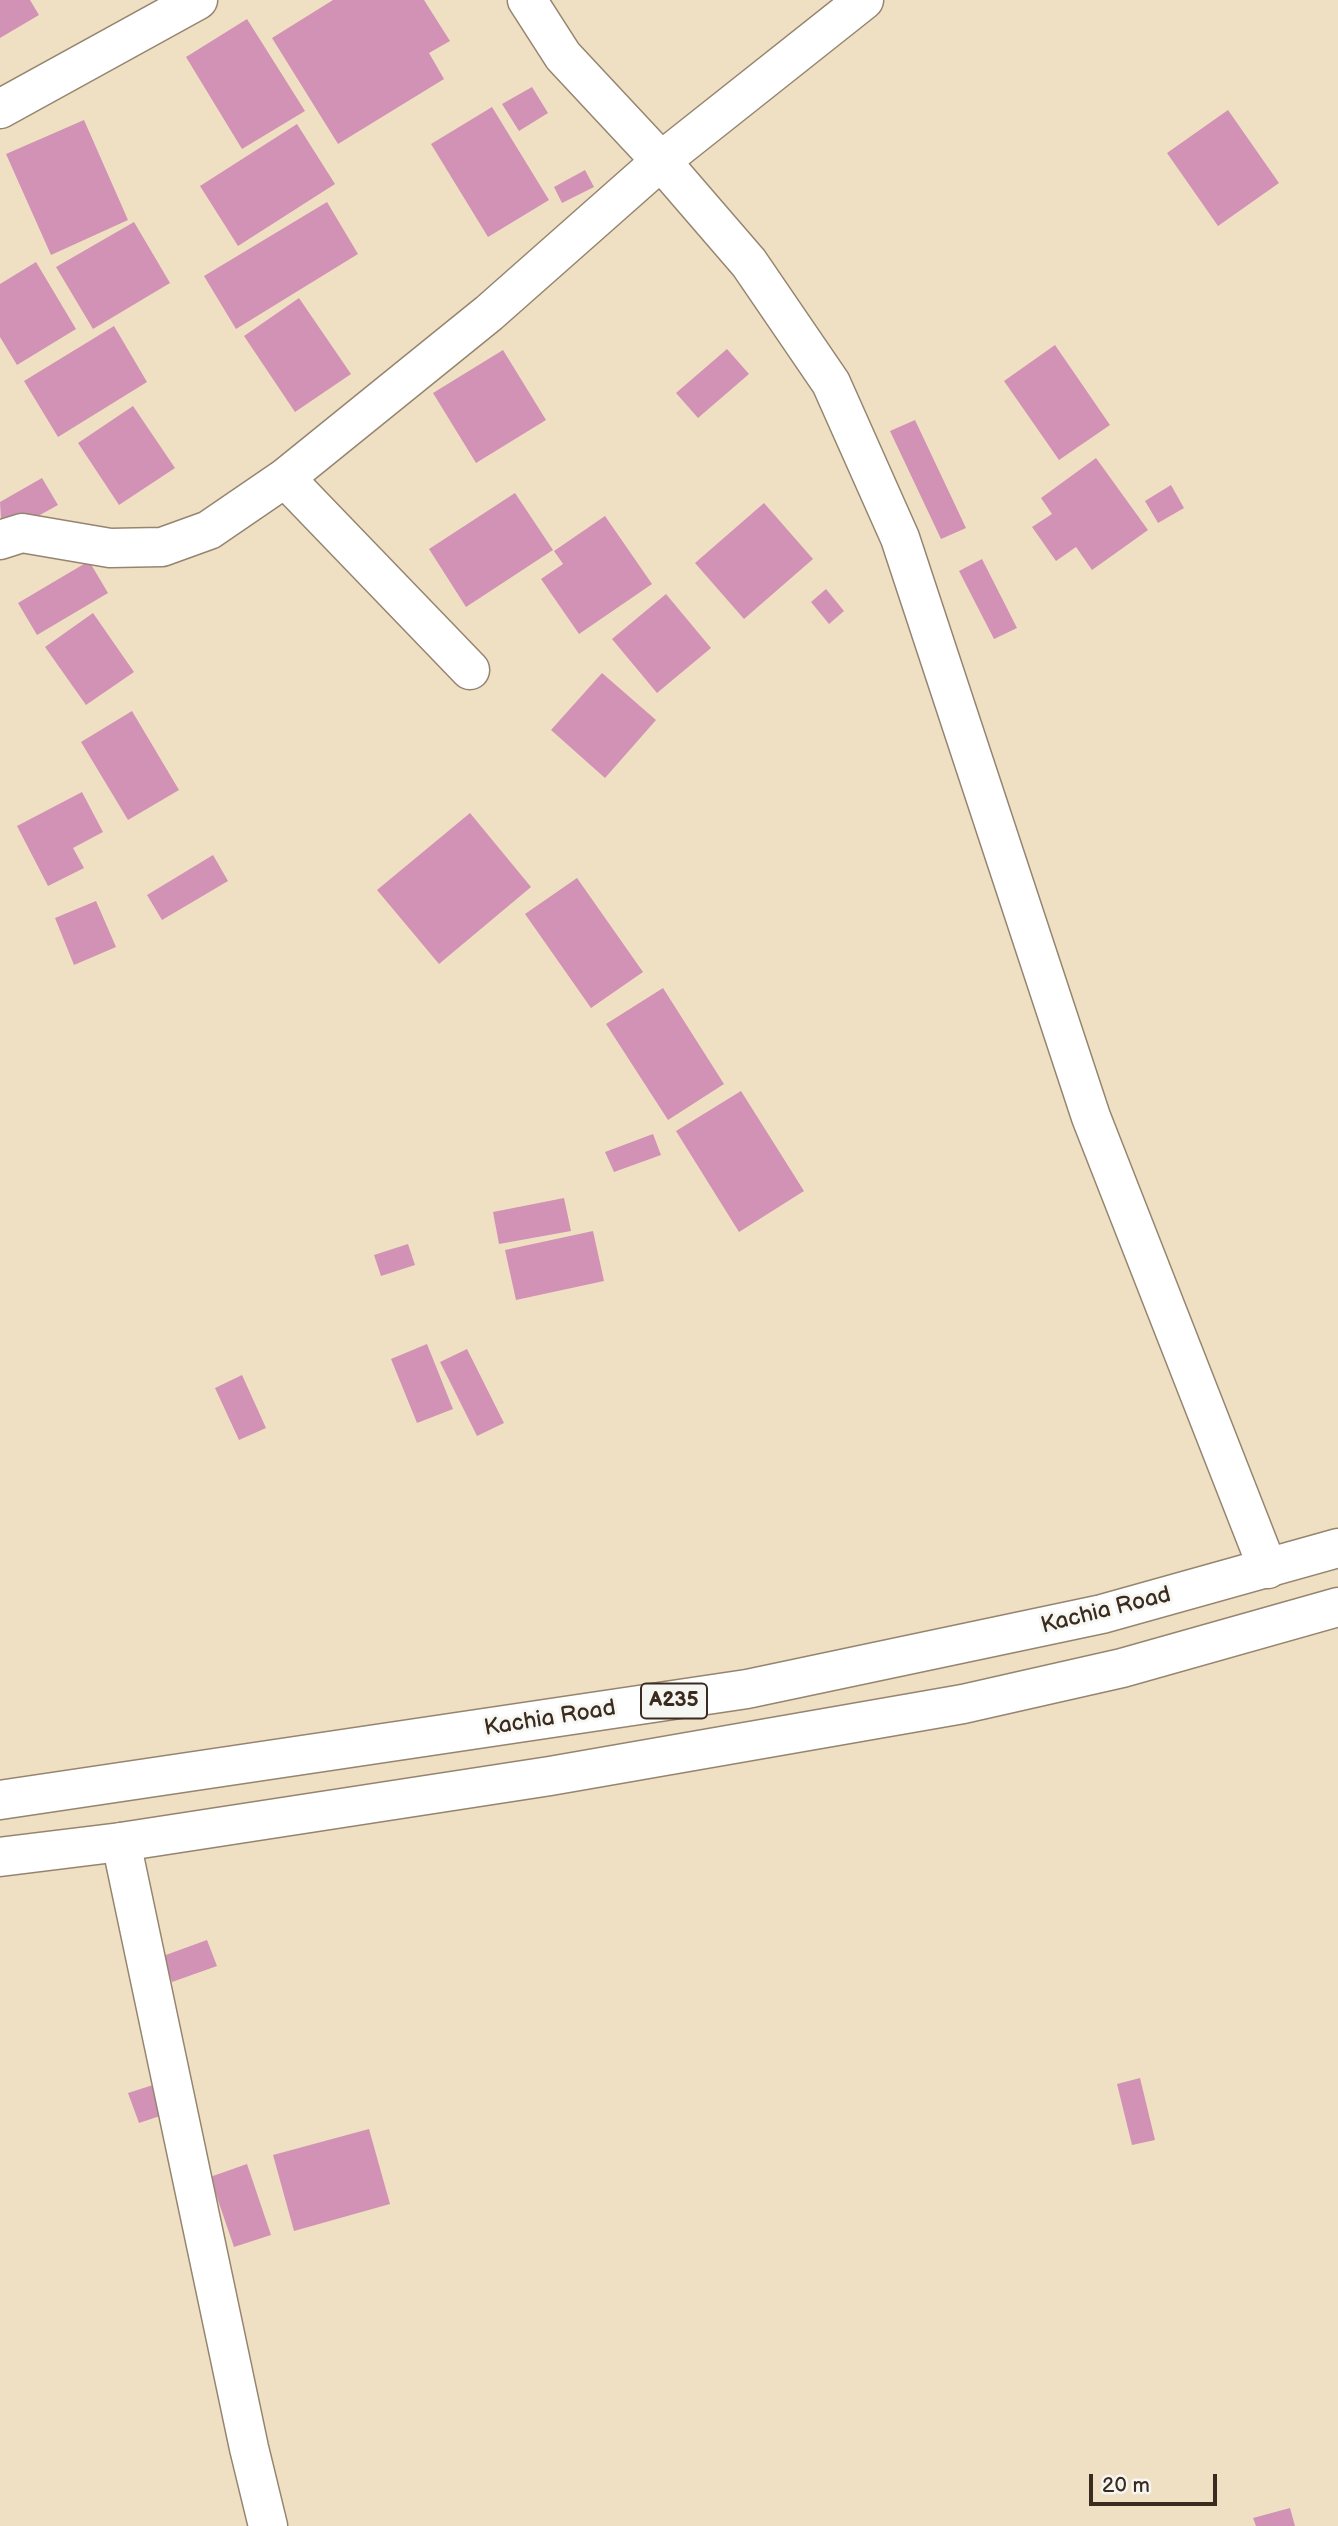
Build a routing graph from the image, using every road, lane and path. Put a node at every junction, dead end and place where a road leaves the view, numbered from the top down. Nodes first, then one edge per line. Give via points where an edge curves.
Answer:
1 (198, 0) edge
2 (527, 0) edge
3 (864, 0) edge
4 (0, 109) edge
5 (661, 161) junction
6 (285, 478) junction
7 (0, 540) edge
8 (470, 670) dead end
9 (1338, 1548) edge
10 (1268, 1569) junction
11 (1338, 1607) edge
12 (0, 1801) edge
13 (121, 1842) junction
14 (0, 1857) edge
15 (268, 2526) edge

1 - 4 main road
2 - 5 main road via 563,55
3 - 5 main road
5 - 6 main road via 489,313
5 - 10 main road via 749,263 831,383 900,538 1091,1117
6 - 7 main road via 209,530 162,547 110,548 22,533
6 - 8 main road
9 - 10 main road, Kachia Road / A235
10 - 12 main road, Kachia Road / A235 via 1102,1614 747,1689
11 - 13 main road, A235 via 1122,1668 963,1704 550,1776
13 - 14 main road, A235
13 - 15 main road

